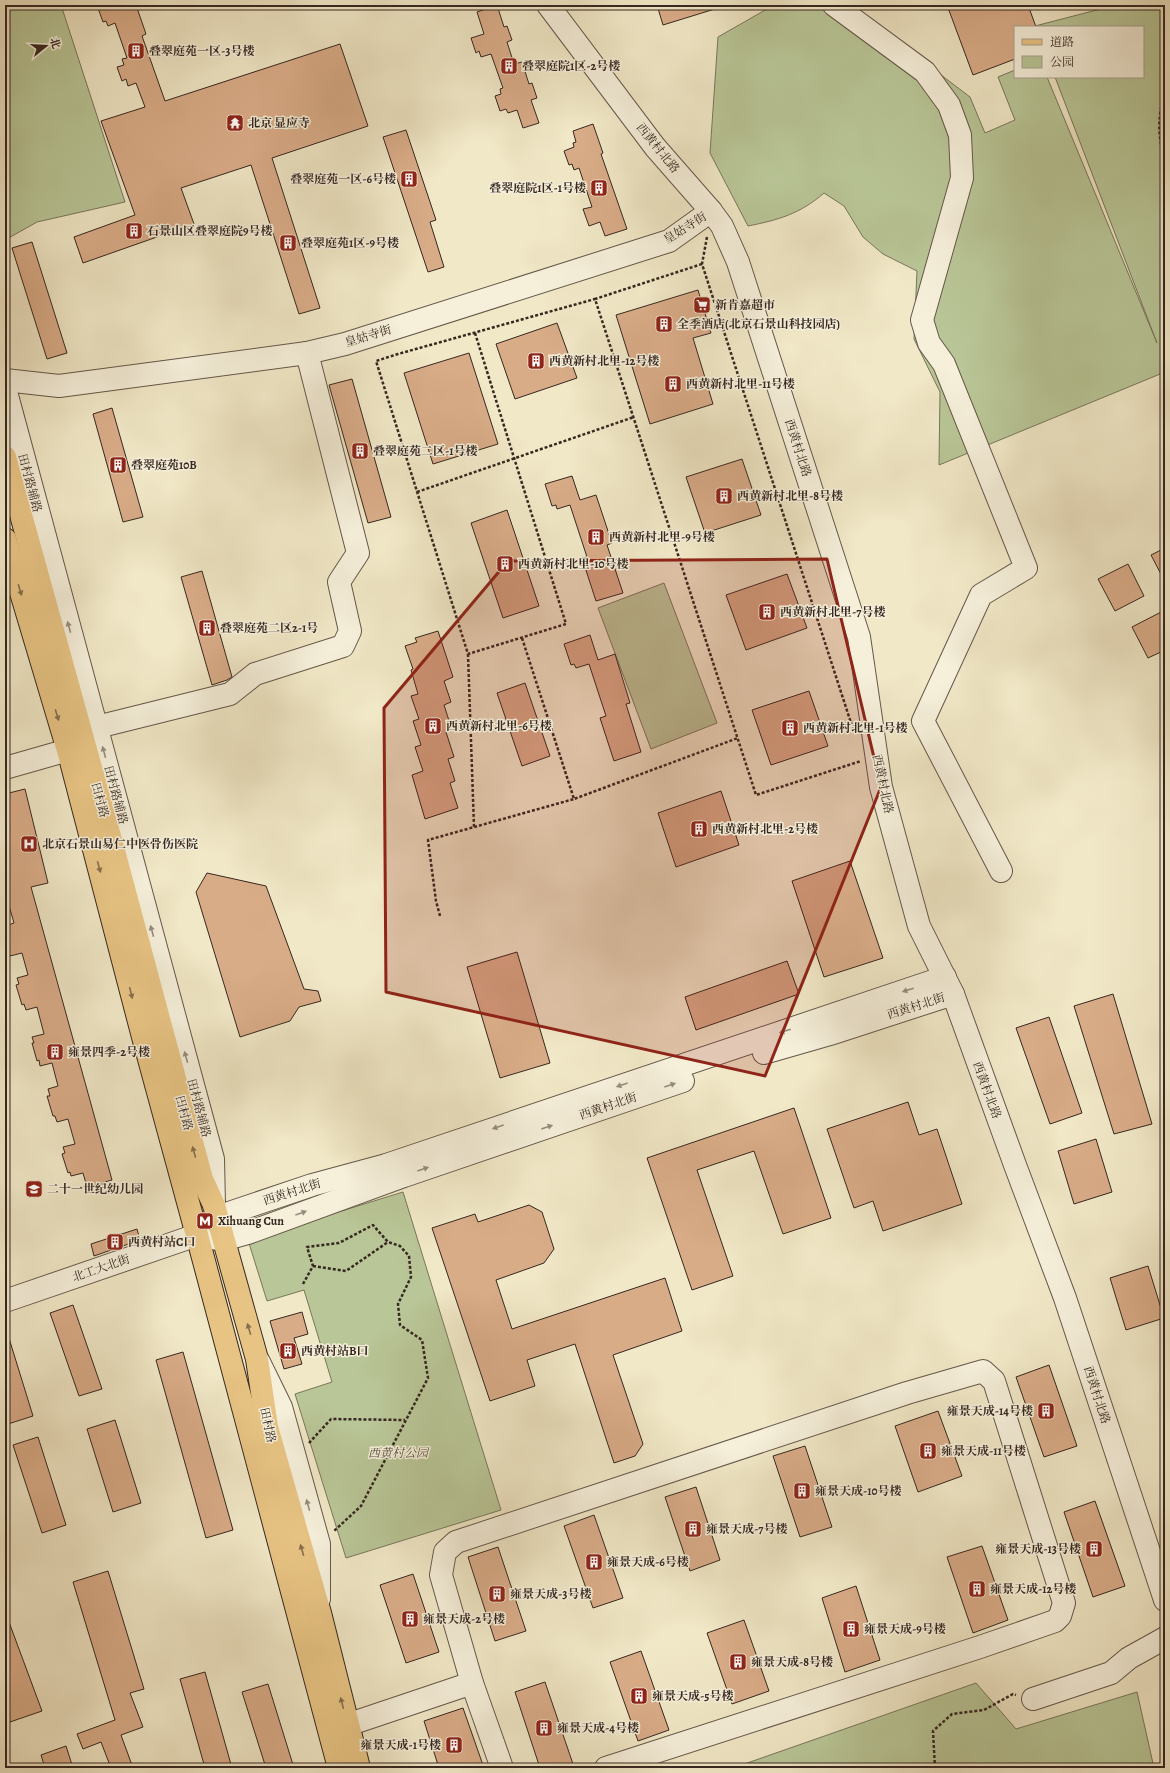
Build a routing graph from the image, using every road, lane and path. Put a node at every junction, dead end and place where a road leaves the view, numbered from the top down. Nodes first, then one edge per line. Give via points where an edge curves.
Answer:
1 (548, 5) edge
2 (834, 5) edge
3 (1165, 92) edge
4 (1165, 162) edge
5 (711, 211) junction
6 (595, 299) junction
7 (475, 333) junction
8 (307, 353) junction
9 (5, 380) edge
10 (5, 388) edge
11 (634, 417) junction
12 (5, 457) edge
13 (514, 458) junction
14 (417, 492) junction
15 (5, 539) edge
16 (522, 638) junction
17 (468, 654) junction
18 (69, 660) junction
19 (97, 727) junction
20 (854, 730) dead end
21 (738, 738) junction
22 (68, 750) junction
23 (863, 760) dead end
24 (5, 768) edge
25 (574, 799) junction
26 (474, 827) junction
27 (1002, 871) dead end
28 (440, 916) dead end
29 (949, 986) junction
30 (215, 1211) junction
31 (197, 1236) junction
32 (223, 1240) junction
33 (388, 1242) junction
34 (314, 1266) junction
35 (303, 1284) dead end
36 (5, 1301) edge
37 (257, 1359) junction
38 (406, 1420) junction
39 (296, 1458) junction
40 (319, 1544) junction
41 (1165, 1600) edge
42 (320, 1613) junction
43 (1165, 1638) edge
44 (472, 1683) junction
45 (1023, 1697) joint
46 (348, 1725) junction
47 (339, 1768) edge
48 (359, 1768) edge
49 (502, 1768) edge
50 (606, 1768) edge
51 (935, 1768) edge

1 - 5 street, 西黄村北路 via 655,147
2 - 27 street via 925,72 949,105 960,135 962,178 922,320 929,343 944,364 1026,568 981,595 923,721
3 - 4 path via 1159,121 1159,138
5 - 8 street, 皇姑寺街 via 669,241 345,344
5 - 29 street, 西黄村北路 via 722,226 738,262 859,637 881,787 919,926
6 - 7 path
6 - 11 path
6 - 20 path via 702,264
7 - 13 path
7 - 14 path via 376,361
8 - 9 street, 皇姑寺街 via 59,386
8 - 19 street via 358,553 339,582 350,631 343,646 255,674 230,694
18 -> 10 street, 田村路辅路
11 - 13 path
11 - 21 path
12 - 18 main road, 田村路
13 - 14 path
13 - 16 path via 566,624
14 - 17 path
15 -> 22 main road, 田村路
16 - 17 path
16 - 25 path
17 - 26 path
18 - 19 street, 田村路辅路
30 -> 18 main road, 田村路 via 202,1179
30 -> 19 street, 田村路辅路 via 213,1159
21 - 23 path via 756,795
21 - 25 path
22 - 24 street
22 -> 31 main road, 田村路 via 142,1037
25 - 26 path
26 - 28 path via 428,840
29 -> 30 street, 西黄村北街 via 386,1165
32 -> 29 street, 西黄村北街 via 782,1047 830,1034
29 - 41 street, 西黄村北路 via 1065,1298
30 - 31 street, 西黄村北街
30 - 32 main road, 田村路
31 - 32 street, 西黄村北街
31 - 36 street, 北工大北街
31 - 47 main road, 田村路
37 -> 32 main road, 田村路
33 - 34 path via 346,1271
33 - 34 path via 373,1225 339,1243 307,1247
33 - 38 path via 400,1246 409,1256 410,1277 398,1304 400,1325 422,1340 428,1378
34 - 35 path
37 - 39 street via 282,1407
42 -> 37 main road, 田村路 via 267,1427
38 - 39 path via 331,1419
38 - 40 path via 361,1506
40 -> 39 street
40 - 42 street
46 -> 42 main road, 田村路
43 - 45 street via 1129,1658 1111,1673
44 - 46 street
44 - 49 street
44 - 50 street via 441,1575 445,1552 456,1542 914,1391 983,1371 994,1381 1064,1604 1060,1616 1055,1621
45 - 51 path via 984,1710 952,1714 933,1730
46 - 48 main road, 田村路

